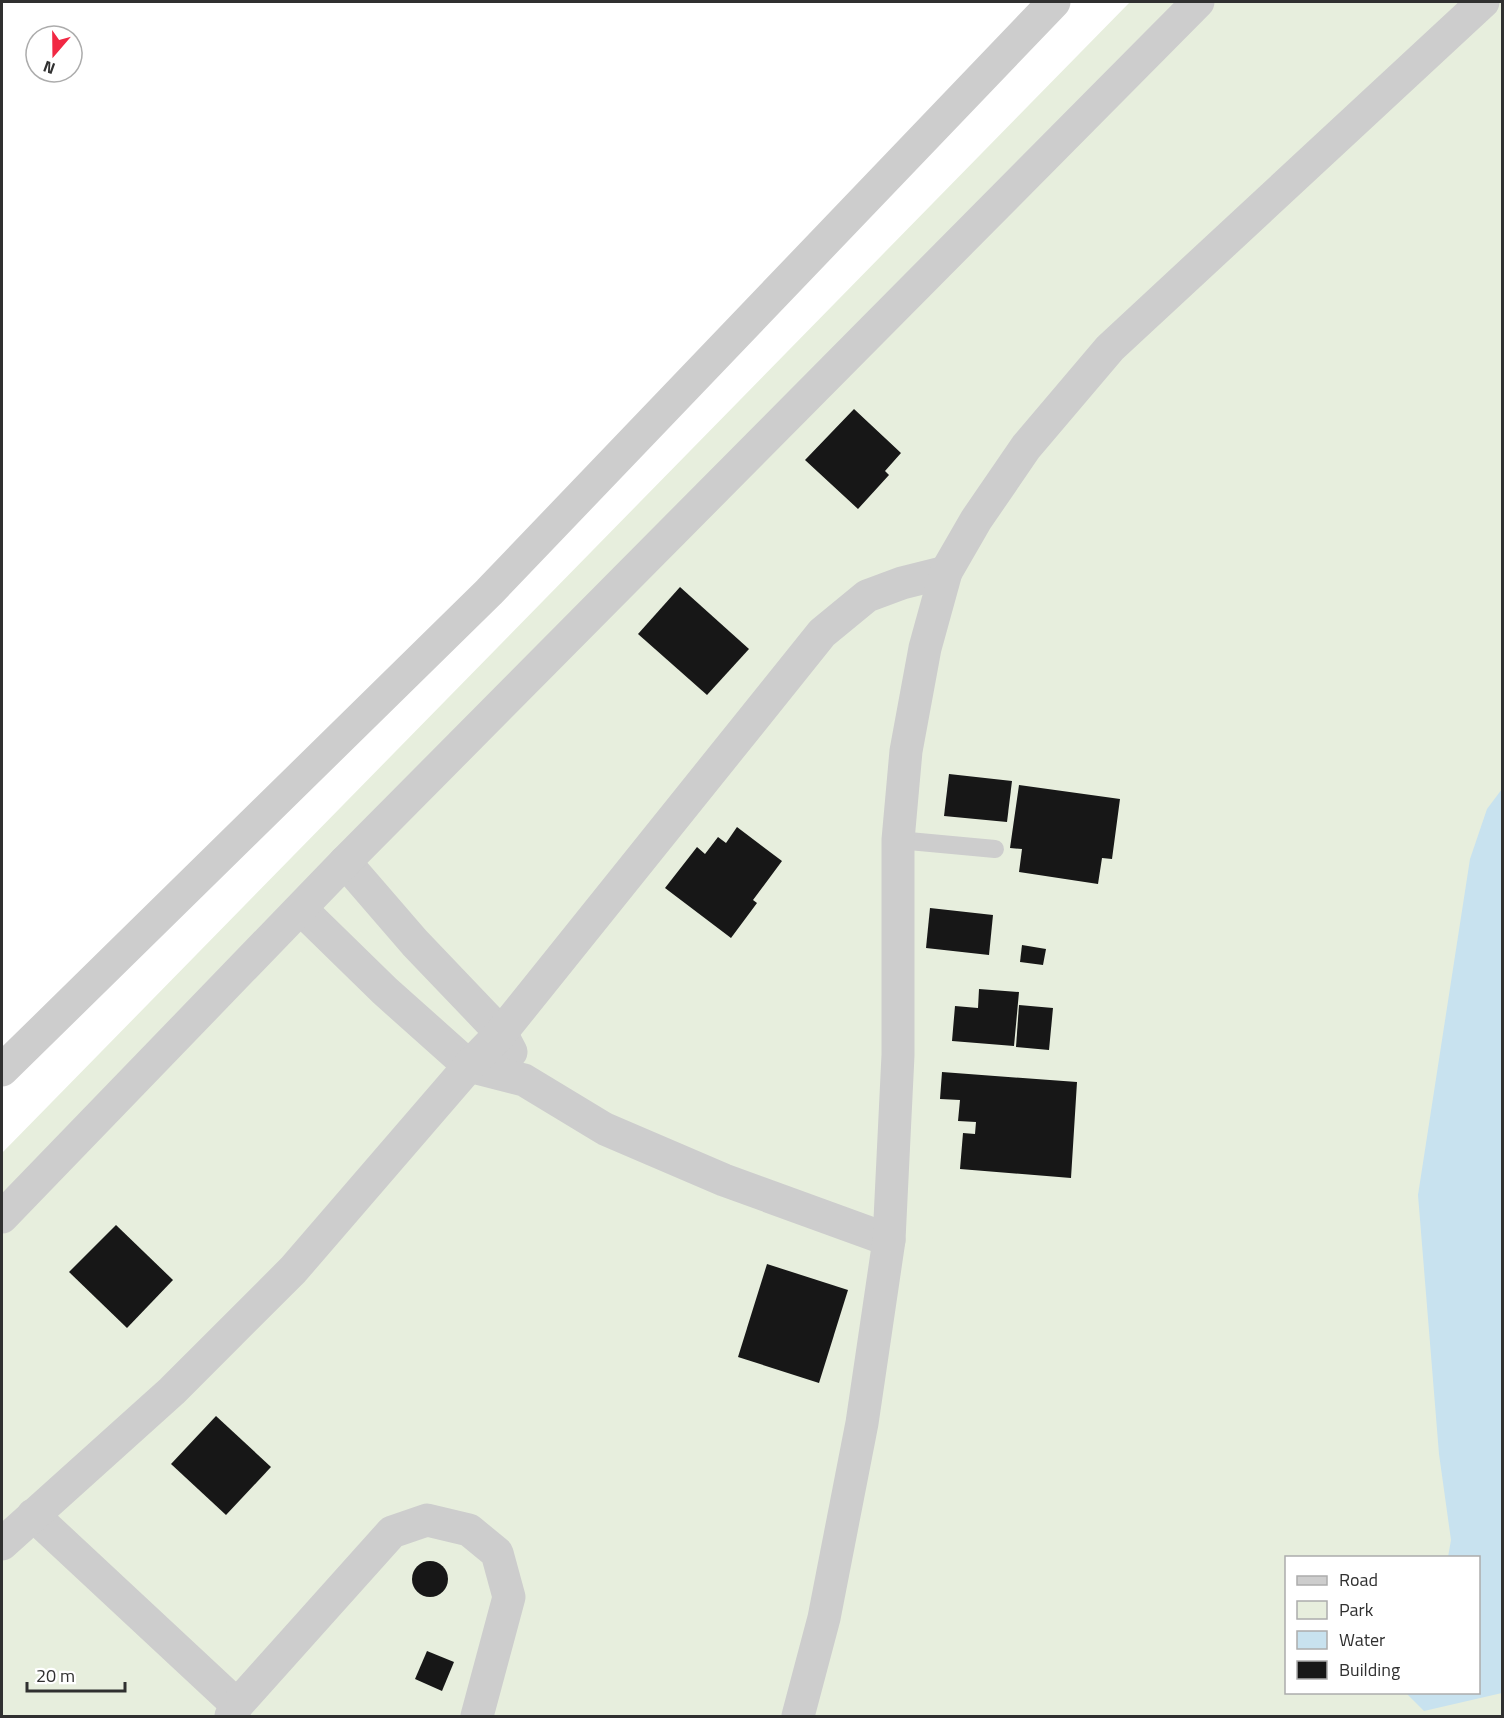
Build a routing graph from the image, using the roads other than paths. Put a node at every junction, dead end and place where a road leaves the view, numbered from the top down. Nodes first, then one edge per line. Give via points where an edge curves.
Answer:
1 (1054, 2) edge
2 (1198, 2) edge
3 (1483, 2) edge
4 (946, 572) junction
5 (898, 840) junction
6 (995, 849) dead end
7 (345, 862) junction
8 (301, 909) junction
9 (501, 1033) junction
10 (469, 1066) junction
11 (2, 1070) edge
12 (524, 1080) junction
13 (2, 1217) edge
14 (889, 1240) junction
15 (33, 1515) junction
16 (2, 1544) edge
17 (234, 1711) edge
18 (477, 1716) edge
19 (798, 1716) edge

1 - 11 street via 489,592
2 - 7 street
3 - 4 street via 1110,348 1026,447
4 - 5 street via 925,648 906,751
4 - 9 street via 867,596 822,633
5 - 6 lane
5 - 14 street via 898,1055
7 - 8 street
7 - 9 street
8 - 10 street via 385,992
8 - 13 street
9 - 10 street
9 - 12 street
10 - 12 street
10 - 15 street via 293,1270 172,1391
12 - 14 street via 615,1134 724,1180
14 - 19 street via 862,1423 824,1618
15 - 16 street
15 - 17 street
17 - 18 street via 392,1532 427,1520 469,1530 497,1553 509,1597

